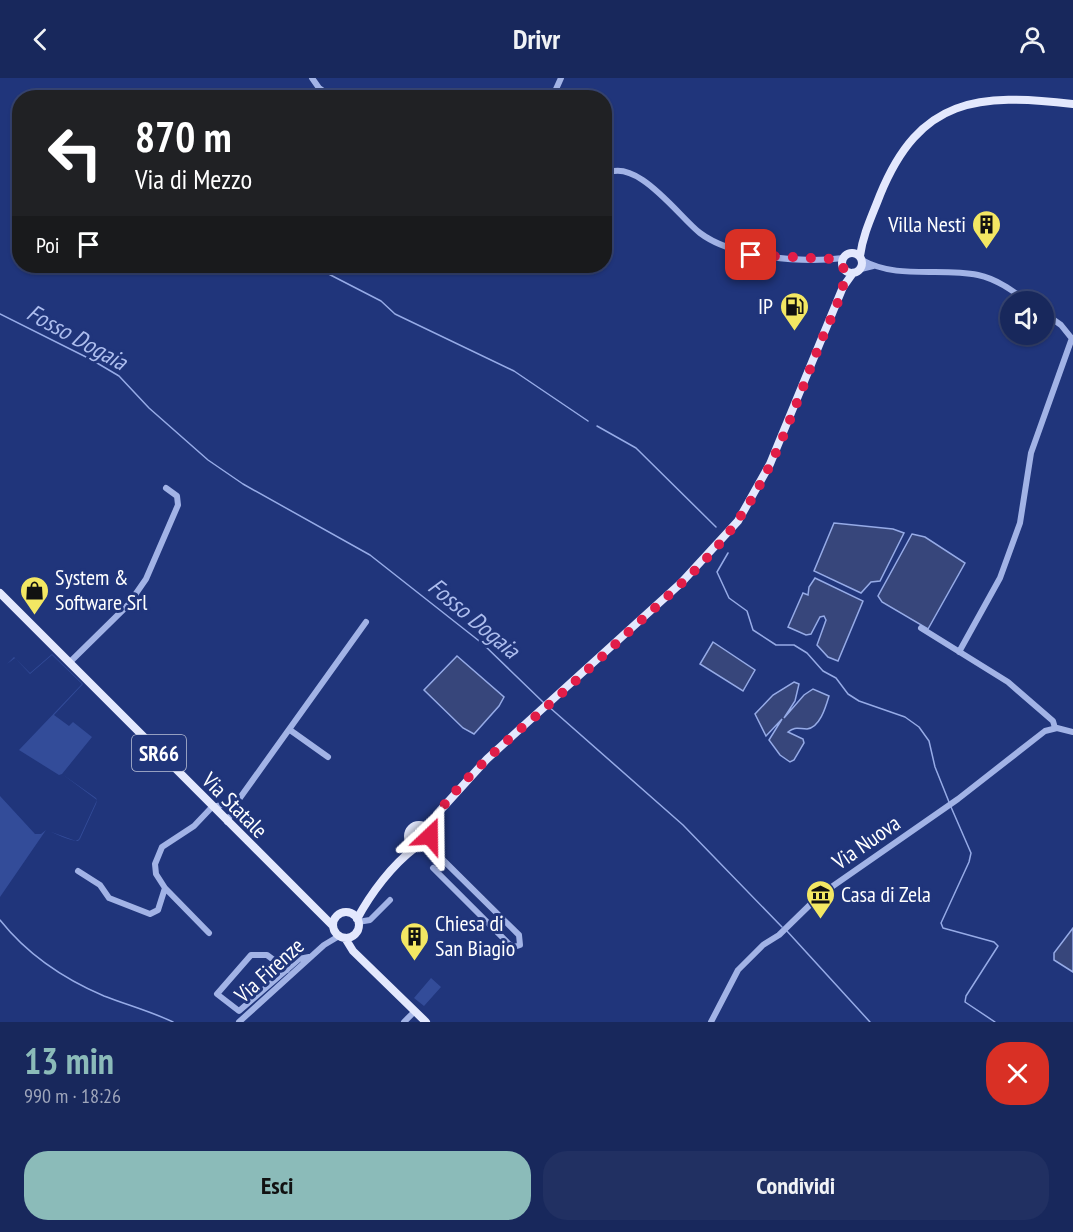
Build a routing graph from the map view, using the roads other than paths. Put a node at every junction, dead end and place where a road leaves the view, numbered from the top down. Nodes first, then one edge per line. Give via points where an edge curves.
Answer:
1 (312, 78) edge
2 (323, 90) edge
3 (1073, 104) edge
4 (612, 172) edge
5 (862, 239) junction
6 (851, 253) junction
7 (861, 258) junction
8 (843, 264) junction
9 (873, 266) junction
10 (857, 271) junction
11 (843, 287) junction
12 (1012, 291) edge
13 (1054, 322) edge
14 (1072, 339) edge
15 (166, 488) dead end
16 (0, 593) edge
17 (366, 622) dead end
18 (921, 628) dead end
19 (959, 652) junction
20 (69, 663) junction
21 (1055, 728) junction
22 (290, 730) junction
23 (1073, 732) edge
24 (328, 757) dead end
25 (237, 802) junction
26 (230, 803) junction
27 (212, 807) junction
28 (437, 814) junction
29 (225, 819) junction
30 (420, 826) junction
31 (409, 840) junction
32 (425, 841) junction
33 (402, 858) junction
34 (433, 868) dead end
35 (78, 871) dead end
36 (165, 888) junction
37 (473, 890) junction
38 (390, 900) dead end
39 (463, 900) junction
40 (365, 904) junction
41 (350, 913) junction
42 (318, 914) junction
43 (337, 915) junction
44 (358, 921) junction
45 (333, 927) junction
46 (209, 933) dead end
47 (345, 936) junction
48 (324, 945) junction
49 (309, 957) junction
50 (286, 970) junction
51 (415, 1011) junction
52 (239, 1022) edge
53 (404, 1022) edge
54 (426, 1022) edge
55 (711, 1022) edge

1 - 2 street
3 - 5 main road via 995,99 964,105 936,118 907,146 890,170
4 - 8 street via 632,173 700,233 733,251 832,259
5 - 6 main road
5 - 7 main road
6 - 7 main road
6 - 8 main road
7 - 9 street
7 - 10 main road
8 - 10 main road
8 - 11 main road
9 - 10 street
9 - 12 street via 978,275 996,280
10 - 11 main road
11 - 28 main road via 770,464 738,520 681,584 487,759
13 - 14 street
14 - 19 street via 1031,453 1020,523 1000,578
15 - 20 street via 177,496 178,505 146,579 128,605
16 - 20 main road, Via Statale / SR66
17 - 22 street
18 - 19 street
19 - 21 street via 1008,682 1053,721
20 - 27 main road, Via Statale / SR66
21 - 23 street
21 - 55 street, Via Nuova via 1037,737 820,895 738,970
22 - 24 street
22 - 25 street
25 - 26 street
25 - 29 street
26 - 27 street
26 - 29 street
27 - 29 main road, Via Statale / SR66
27 - 36 street via 158,854 154,869
28 - 30 main road
28 - 32 main road
29 - 42 main road, Via Statale / SR66
30 - 31 main road via 411,829
30 - 32 main road
31 - 32 main road
31 - 33 main road
32 - 33 main road
32 - 37 street
33 - 40 main road
34 - 39 street
35 - 36 street via 100,885 109,898 150,914 158,910
36 - 46 street
37 - 39 street
37 - 39 street via 519,935 520,945 509,944
38 - 44 street via 370,920
40 - 41 main road
40 - 44 main road
41 - 43 main road
41 - 44 main road
42 - 43 main road
42 - 45 main road, Via Statale / SR66
43 - 45 main road
44 - 47 main road via 358,929
45 - 47 main road, SR66
45 - 48 street
47 - 48 street
47 - 51 main road, SR66
48 - 49 street, Via Firenze
49 - 50 street via 299,959
49 - 52 street, Via Firenze
50 - 50 street via 239,1011 217,994 251,956 267,955
51 - 53 street
51 - 54 main road, SR66

